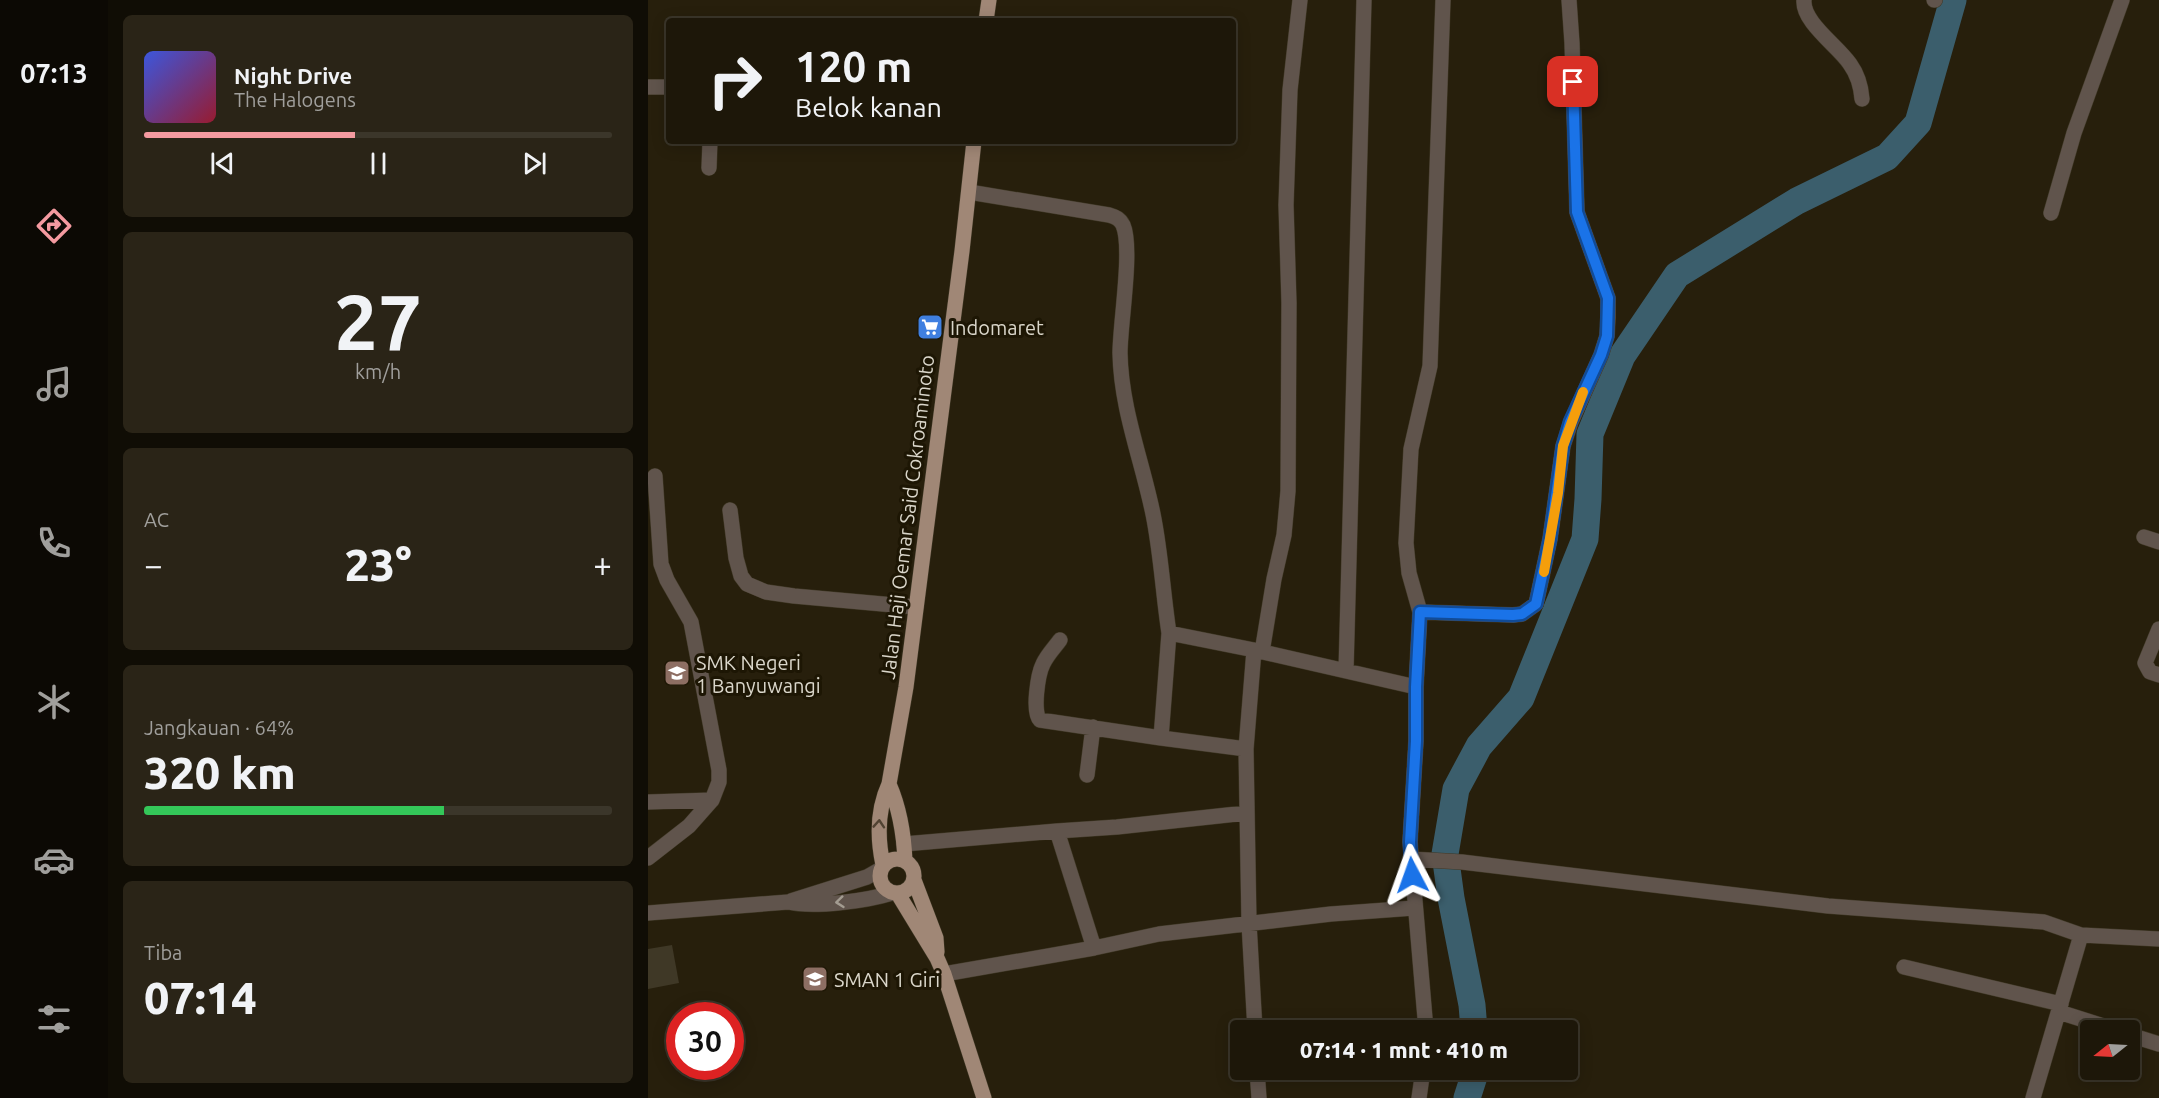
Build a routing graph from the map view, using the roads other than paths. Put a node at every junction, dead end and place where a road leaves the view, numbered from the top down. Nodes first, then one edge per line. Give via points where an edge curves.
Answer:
1 (988, 0) edge
2 (1300, 0) edge
3 (1364, 0) edge
4 (1443, 0) edge
5 (1569, 0) edge
6 (1804, 0) edge
7 (2122, 0) edge
8 (987, 18) edge
9 (648, 87) edge
10 (666, 87) edge
11 (1862, 99) dead end
12 (710, 144) edge
13 (974, 144) edge
14 (709, 168) dead end
15 (969, 192) junction
16 (2051, 213) dead end
17 (655, 476) dead end
18 (730, 510) dead end
19 (916, 607) junction
20 (1420, 612) junction
21 (2159, 629) edge
22 (1168, 633) junction
23 (1060, 640) dead end
24 (1258, 651) junction
25 (1346, 671) junction
26 (2159, 675) edge
27 (1416, 687) junction
28 (1093, 727) junction
29 (1161, 738) junction
30 (1246, 749) junction
31 (1087, 775) dead end
32 (889, 784) junction
33 (712, 800) junction
34 (648, 802) edge
35 (1246, 813) junction
36 (1058, 831) junction
37 (904, 844) junction
38 (648, 858) edge
39 (1411, 859) junction
40 (905, 861) junction
41 (882, 867) junction
42 (914, 880) junction
43 (895, 893) junction
44 (788, 902) junction
45 (1414, 908) junction
46 (648, 913) edge
47 (1249, 923) junction
48 (2081, 935) junction
49 (2159, 939) edge
50 (1094, 948) junction
51 (937, 958) junction
52 (1904, 966) dead end
53 (944, 974) junction
54 (2060, 1008) junction
55 (1254, 1020) edge
56 (1425, 1020) edge
57 (2091, 1020) edge
58 (2140, 1038) edge
59 (2159, 1044) edge
60 (1258, 1080) edge
61 (1422, 1080) edge
62 (984, 1098) edge
63 (1259, 1098) edge
64 (1419, 1098) edge
65 (2032, 1098) edge

1 - 8 main road
2 - 24 street via 1290,90 1286,205 1288,491 1284,535
3 - 25 street
4 - 20 street via 1430,366 1411,449 1406,543 1409,573
5 - 20 street via 1577,212 1608,298 1607,336 1563,446 1536,604 1513,615
6 - 11 street via 1806,14 1853,69
7 - 16 street via 2074,133
9 - 10 street
12 - 14 street
13 - 15 main road, Jalan Haji Oemar Said Cokroaminoto
15 - 19 main road, Jalan Haji Oemar Said Cokroaminoto
15 - 22 street via 1109,215 1124,226 1127,246 1120,352 1122,386 1153,516
17 - 33 street via 661,564 691,622 719,770
18 - 19 street via 736,558 747,584 766,592 794,596
19 - 32 main road, Jalan Haji Oemar Said Cokroaminoto
20 - 27 street
21 - 26 street via 2145,663 2150,672
22 - 24 street
22 - 29 street
23 - 28 street via 1042,664 1036,717
24 - 25 street
24 - 30 street
25 - 27 street
27 - 39 street
28 - 29 street
28 - 31 street
29 - 30 street
30 - 35 street
32 - 37 main road, Jalan Haji Oemar Said Cokroaminoto
41 -> 32 main road via 878,831 881,802
33 - 34 street
33 - 38 street via 689,826
35 - 36 street
35 - 47 street
36 - 37 street
36 - 50 street
37 - 40 main road, Jalan Haji Oemar Said Cokroaminoto
39 - 45 street
39 - 48 street via 1828,906 2044,922
40 - 41 main road via 892,859
40 - 42 main road
41 - 43 main road via 881,884
41 - 44 street via 867,877
42 - 43 main road via 908,890
42 - 51 main road via 936,938
43 -> 44 street via 814,904
43 - 51 main road
44 - 46 street
45 - 47 street
45 - 56 street
47 - 50 street via 1159,934
47 - 55 street
48 - 49 street
48 - 54 street
50 - 53 street
51 - 53 main road
52 - 54 street
53 - 62 main road
54 - 57 street
54 - 65 street
58 - 59 street
60 - 63 street
61 - 64 street

